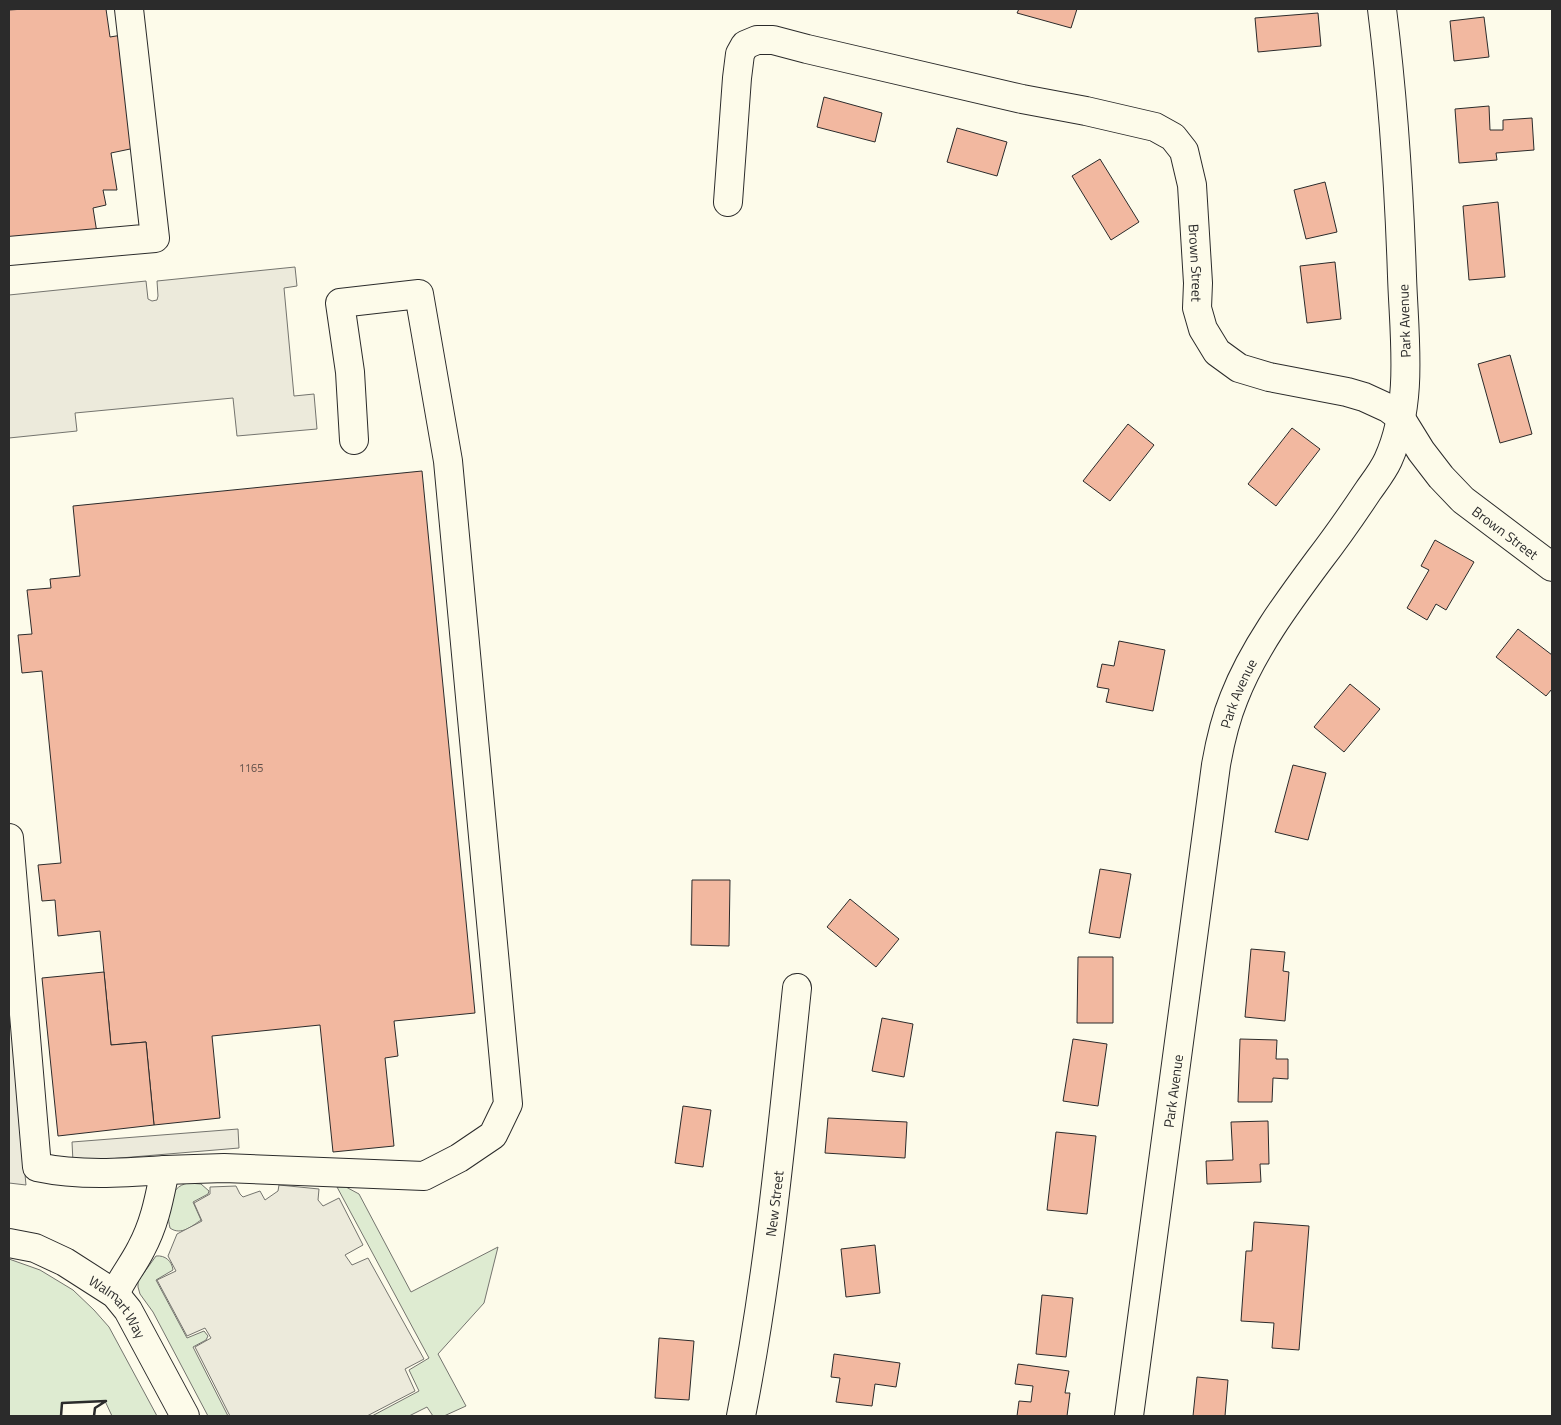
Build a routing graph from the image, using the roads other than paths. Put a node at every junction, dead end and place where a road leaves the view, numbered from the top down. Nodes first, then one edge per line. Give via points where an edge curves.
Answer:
1 (130, 9) edge
2 (1382, 9) edge
3 (728, 202) dead end
4 (9, 251) edge
5 (1400, 418) junction
6 (354, 440) dead end
7 (1552, 567) edge
8 (9, 838) edge
9 (15, 975) edge
10 (797, 988) dead end
11 (165, 1170) junction
12 (9, 1243) edge
13 (115, 1294) junction
14 (185, 1416) edge
15 (741, 1416) edge
16 (1130, 1416) edge

1 - 4 street via 154,238
2 - 5 street, Park Avenue via 1389,58 1400,222 1406,380
3 - 5 street, Brown Street via 740,54 745,45 757,40 773,40 1155,127 1173,137 1184,151 1192,185 1197,308 1203,330 1217,352 1239,368 1269,378 1364,397 1388,408
5 - 7 street, Brown Street via 1421,451 1463,500
5 - 16 street, Park Avenue via 1398,436 1387,462 1264,639 1233,699 1223,731
6 - 11 street via 350,372 340,303 419,294 448,461 508,1104 493,1135 424,1176 224,1168
8 - 9 street
9 - 11 street via 37,1167 87,1173
10 - 15 street, New Street via 773,1208
11 - 13 street via 155,1217
12 - 13 street, Walmart Way via 35,1248 65,1262
13 - 14 street, Walmart Way via 132,1318

